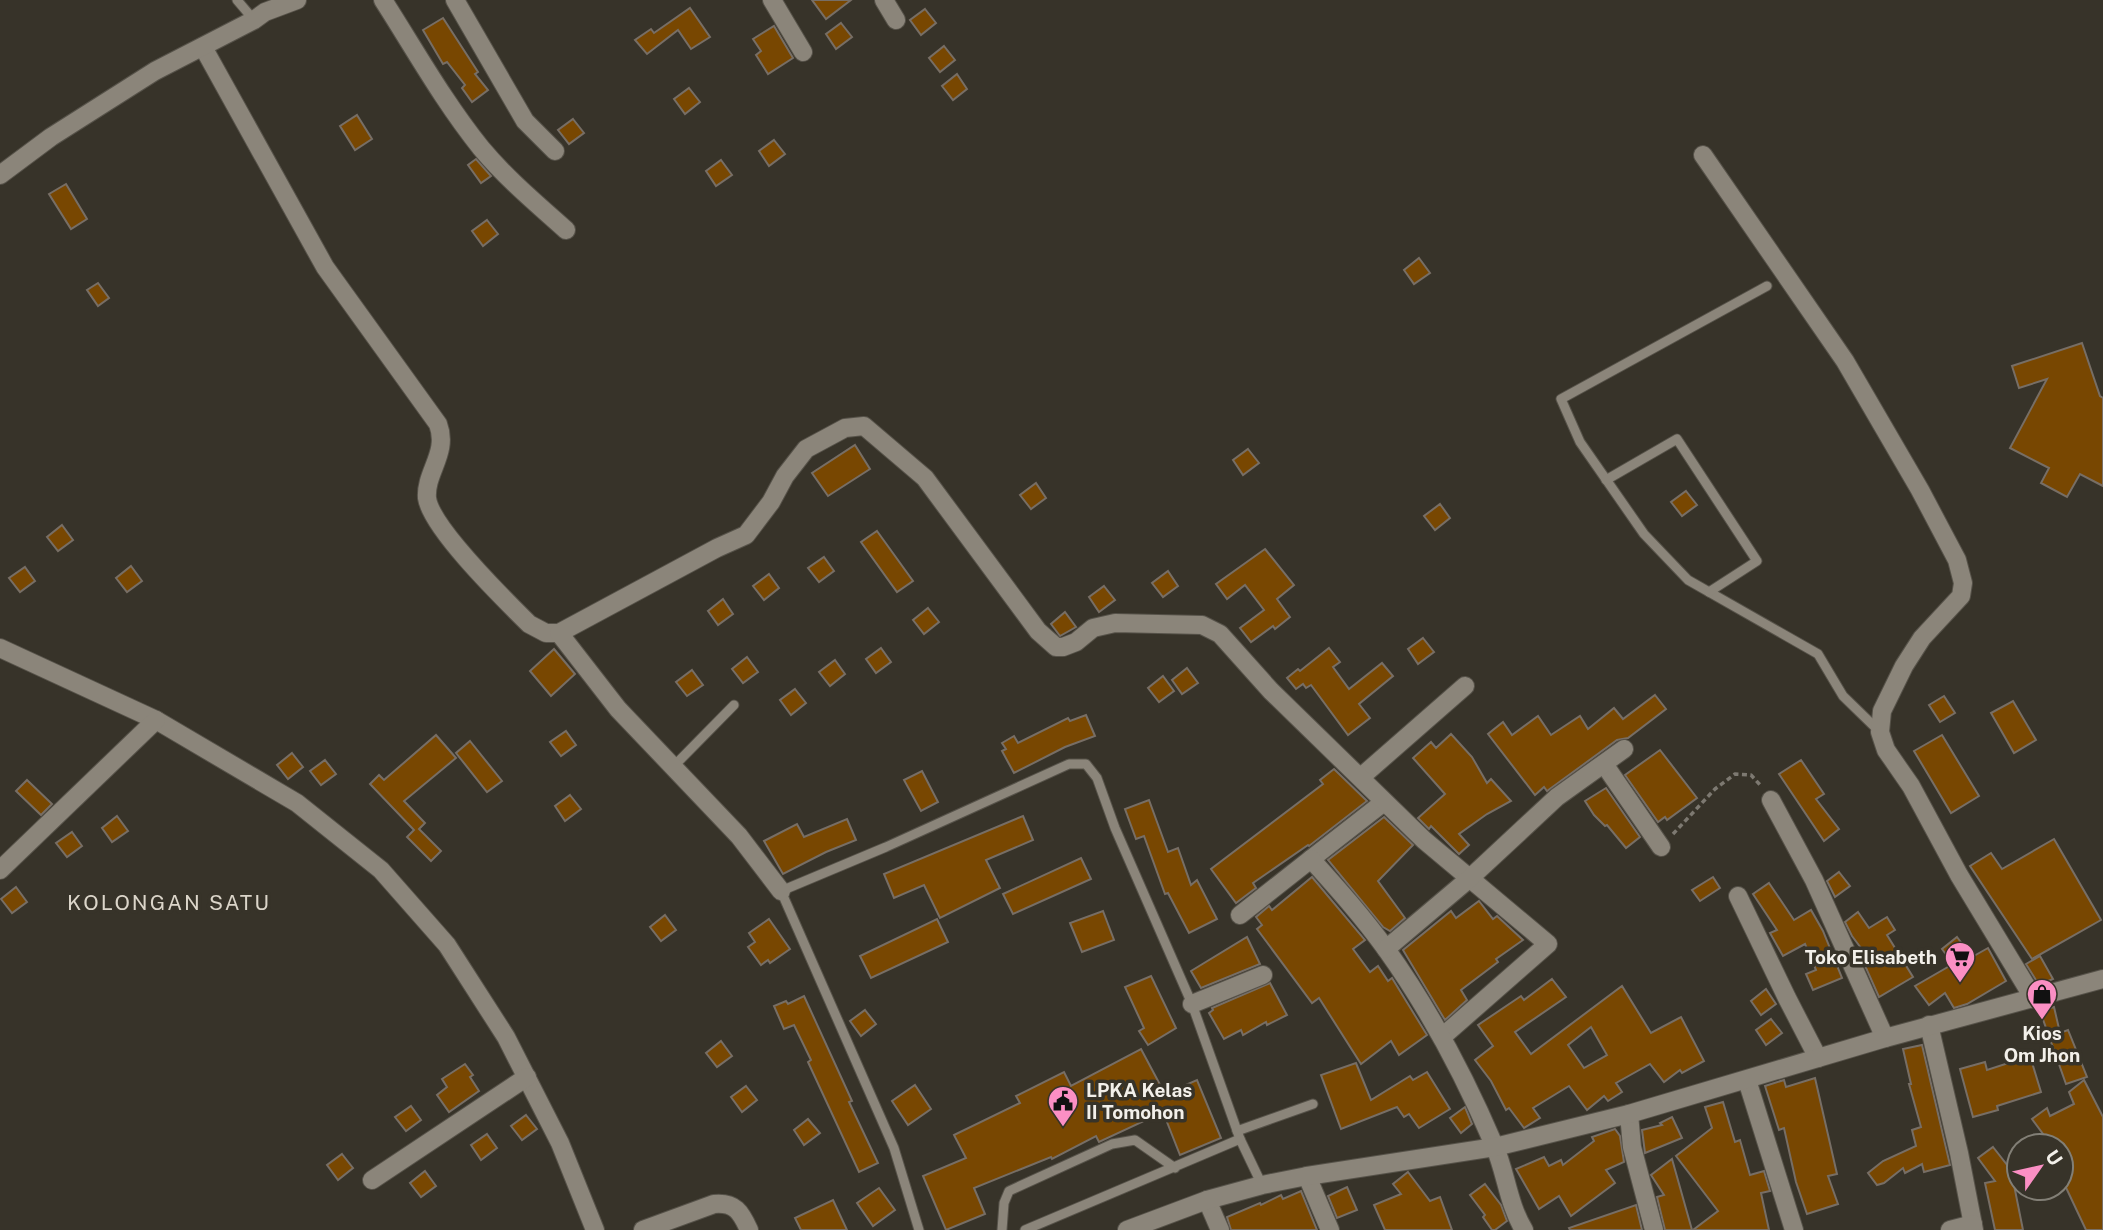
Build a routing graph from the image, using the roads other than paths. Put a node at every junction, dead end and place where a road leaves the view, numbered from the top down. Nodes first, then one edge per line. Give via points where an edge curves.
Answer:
1 (237, 0) edge
2 (297, 0) edge
3 (383, 0) edge
4 (455, 0) edge
5 (772, 0) edge
6 (884, 0) edge
7 (260, 13) junction
8 (896, 20) dead end
9 (203, 47) junction
10 (803, 52) dead end
11 (555, 151) dead end
12 (1703, 155) dead end
13 (0, 176) edge
14 (566, 230) dead end
15 (1767, 286) dead end
16 (1606, 480) junction
17 (1709, 592) junction
18 (559, 633) junction
19 (0, 648) edge
20 (1465, 686) dead end
21 (734, 705) dead end
22 (156, 720) junction
23 (1880, 732) junction
24 (1624, 749) dead end
25 (1604, 764) junction
26 (673, 767) junction
27 (1361, 777) junction
28 (1771, 800) road end
29 (1384, 802) junction
30 (1661, 847) road end
31 (1311, 859) junction
32 (0, 870) edge
33 (1470, 878) junction
34 (781, 891) junction
35 (1738, 895) dead end
36 (1240, 915) dead end
37 (1386, 949) junction
38 (1263, 975) dead end
39 (2103, 979) edge
40 (2034, 999) junction
41 (1192, 1003) junction
42 (1929, 1025) junction
43 (1442, 1037) junction
44 (1885, 1038) junction
45 (1818, 1058) junction
46 (527, 1077) junction
47 (1747, 1080) junction
48 (1313, 1104) dead end
49 (1629, 1114) junction
50 (1238, 1135) junction
51 (1495, 1147) junction
52 (1175, 1168) junction
53 (1307, 1176) junction
54 (372, 1180) dead end
55 (1262, 1185) junction
56 (1207, 1200) junction
57 (1973, 1227) edge
58 (595, 1230) edge
59 (643, 1230) edge
60 (749, 1230) edge
61 (919, 1230) edge
62 (1002, 1230) edge
63 (1025, 1230) edge
64 (1127, 1230) edge
65 (1220, 1230) edge
66 (1330, 1230) edge
67 (1524, 1230) edge
68 (1654, 1230) edge
69 (1794, 1230) edge
70 (1950, 1230) edge

1 - 7 lane
2 - 7 street
3 - 14 street via 480,146
4 - 11 street via 525,121
5 - 10 street
6 - 8 street
7 - 9 street
9 - 13 street via 155,71 51,137
9 - 18 street via 325,267 438,424 441,445 427,499 434,515 529,624 546,633
12 - 23 street via 1845,361 1957,560 1961,596 1922,638 1904,666 1882,711
15 - 16 lane via 1561,399 1580,442
16 - 17 lane via 1644,534 1688,580
16 - 17 lane via 1676,439 1757,561
17 - 23 lane via 1818,654 1843,696
18 - 26 street via 618,709
18 - 27 street via 746,535 806,449 845,428 864,426 925,478 1038,631 1056,647 1076,642 1104,624 1211,628
19 - 22 street
20 - 27 street
21 - 26 lane
22 - 32 street
22 - 46 street via 297,803 381,870 447,946
23 - 40 street via 1886,750
24 - 25 street
25 - 30 street
25 - 33 street via 1557,797
26 - 34 street via 739,836
27 - 29 street
28 - 44 street via 1814,880
29 - 31 street
29 - 33 street
31 - 36 street
31 - 37 street
33 - 37 street
33 - 43 street via 1548,944
34 - 41 lane via 1069,764 1086,764 1097,778
34 - 61 lane via 894,1149
35 - 45 street
37 - 43 street
38 - 41 street
39 - 40 street
40 - 42 street
41 - 50 lane
42 - 44 street
42 - 57 street
43 - 51 street
44 - 45 street
45 - 47 street
46 - 54 street
46 - 58 street
47 - 49 street
47 - 69 street
48 - 50 lane
49 - 51 street
49 - 68 street via 1632,1147
50 - 52 lane
50 - 55 lane
51 - 53 street
51 - 67 street
52 - 62 lane via 1135,1140 1112,1144 1012,1188 1006,1195
52 - 63 lane
53 - 55 street
53 - 66 street
55 - 56 street
56 - 64 street
56 - 65 street
57 - 70 street
59 - 60 street via 725,1203 741,1212

